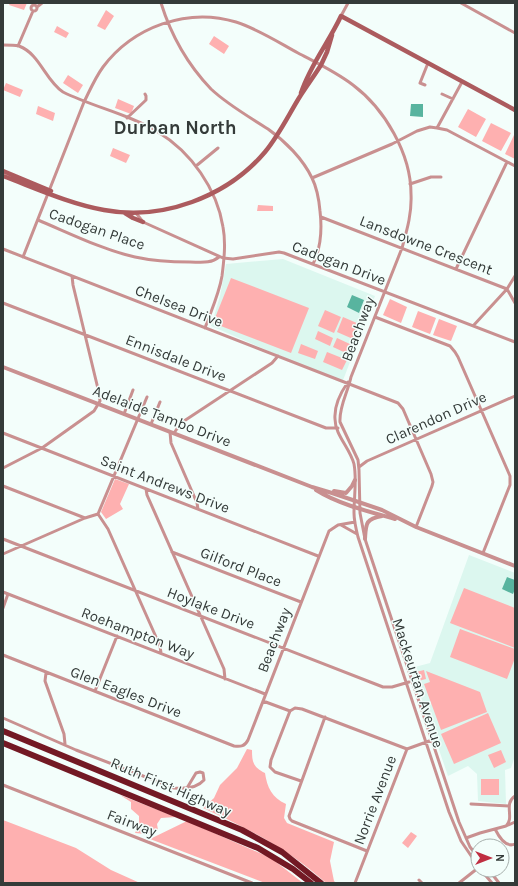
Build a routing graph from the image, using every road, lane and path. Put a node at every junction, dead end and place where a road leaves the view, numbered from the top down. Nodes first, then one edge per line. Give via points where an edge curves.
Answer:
1 (42, 3) edge
2 (161, 3) edge
3 (348, 3) edge
4 (460, 3) edge
5 (341, 16) junction
6 (167, 22) junction
7 (352, 22) junction
8 (333, 33) junction
9 (515, 33) edge
10 (3, 45) edge
11 (18, 46) junction
12 (314, 62) junction
13 (428, 63) junction
14 (321, 65) junction
15 (462, 82) junction
16 (425, 85) dead end
17 (145, 94) dead end
18 (442, 94) dead end
19 (300, 96) junction
20 (453, 99) junction
21 (84, 102) junction
22 (515, 110) edge
23 (127, 118) junction
24 (437, 128) junction
25 (277, 136) junction
26 (397, 142) junction
27 (218, 148) dead end
28 (507, 162) junction
29 (196, 166) junction
30 (515, 166) edge
31 (3, 171) edge
32 (3, 176) edge
33 (441, 177) dead end
34 (312, 178) junction
35 (410, 184) junction
36 (49, 192) junction
37 (212, 193) junction
38 (125, 213) junction
39 (136, 213) junction
40 (321, 217) junction
41 (38, 220) junction
42 (143, 222) junction
43 (402, 248) junction
44 (3, 249) edge
45 (23, 257) junction
46 (219, 257) junction
47 (223, 258) junction
48 (313, 264) junction
49 (456, 269) junction
50 (72, 276) junction
51 (515, 276) edge
52 (507, 289) junction
53 (384, 292) junction
54 (3, 303) edge
55 (515, 303) edge
56 (375, 316) junction
57 (473, 326) junction
58 (205, 328) junction
59 (85, 334) junction
60 (515, 342) edge
61 (278, 356) junction
62 (3, 367) edge
63 (348, 384) junction
64 (133, 390) dead end
65 (230, 391) junction
66 (515, 396) edge
67 (147, 397) dead end
68 (160, 402) dead end
69 (99, 404) junction
70 (481, 411) junction
71 (124, 414) junction
72 (138, 419) junction
73 (151, 424) junction
74 (341, 426) junction
75 (336, 428) junction
76 (172, 432) junction
77 (3, 433) edge
78 (415, 439) junction
79 (42, 448) junction
80 (358, 460) junction
81 (367, 461) junction
82 (359, 467) junction
83 (3, 468) edge
84 (114, 476) junction
85 (511, 479) junction
86 (515, 479) edge
87 (355, 480) junction
88 (3, 486) edge
89 (312, 487) junction
90 (146, 489) junction
91 (325, 491) junction
92 (354, 500) junction
93 (360, 502) junction
94 (354, 507) junction
95 (360, 508) junction
96 (198, 509) junction
97 (98, 514) junction
98 (384, 516) junction
99 (84, 518) junction
100 (402, 521) junction
101 (355, 522) junction
102 (341, 525) junction
103 (416, 527) junction
104 (357, 534) junction
105 (3, 539) edge
106 (365, 539) junction
107 (21, 546) junction
108 (172, 552) junction
109 (483, 553) junction
110 (3, 554) edge
111 (318, 556) junction
112 (371, 559) junction
113 (366, 560) junction
114 (515, 566) edge
115 (136, 591) junction
116 (3, 592) edge
117 (8, 594) junction
118 (301, 602) junction
119 (3, 608) edge
120 (201, 616) junction
121 (117, 636) junction
122 (283, 648) junction
123 (161, 653) junction
124 (3, 655) edge
125 (46, 673) junction
126 (225, 679) junction
127 (412, 681) junction
128 (407, 682) junction
129 (96, 691) junction
130 (265, 694) junction
131 (263, 701) junction
132 (290, 711) junction
133 (325, 717) junction
134 (3, 718) edge
135 (3, 731) edge
136 (432, 740) junction
137 (426, 742) junction
138 (3, 743) edge
139 (65, 744) junction
140 (242, 746) joint
141 (408, 749) junction
142 (301, 782) junction
143 (3, 785) edge
144 (187, 788) junction
145 (515, 796) edge
146 (471, 804) dead end
147 (509, 806) junction
148 (515, 822) edge
149 (506, 826) junction
150 (496, 829) junction
151 (466, 838) junction
152 (470, 844) edge
153 (515, 844) edge
154 (367, 851) junction
155 (470, 856) edge
156 (470, 874) edge
157 (419, 880) dead end
158 (252, 883) edge
159 (311, 883) edge
160 (321, 883) edge
161 (355, 883) edge
162 (422, 883) edge
163 (459, 883) edge

1 - 11 street via 33,11
2 - 6 street
3 - 5 street
4 - 9 street
5 - 7 main road
5 - 8 main road
6 - 12 street, Beachway via 204,17 235,22 258,31
6 - 21 street, Beachway via 135,37 119,50 100,72
6 - 25 street via 185,56 209,87 224,101
7 - 8 main road via 342,23
7 - 13 main road
8 - 12 main road
8 - 14 main road
10 - 11 street
11 - 21 street via 34,57 56,87
12 - 14 street, Beachway
12 - 19 main road
13 - 15 main road
13 - 16 street via 420,83
14 - 19 main road
14 - 26 street, Beachway via 353,84 372,102 388,123
15 - 20 street
15 - 22 main road
17 - 23 street via 146,100
18 - 20 street
19 - 25 main road
20 - 24 street
21 - 23 street
21 - 36 street, Beachway
23 - 29 street via 158,132
24 - 26 street via 430,127
24 - 28 street via 453,133
25 - 34 street via 298,158
25 - 37 main road via 248,169
26 - 34 street
26 - 35 street, Beachway via 406,163
27 - 29 street
28 - 30 street
28 - 49 street
29 - 37 street
31 - 36 main road
32 - 36 main road
33 - 35 street via 431,177
34 - 40 street
35 - 43 street, Beachway via 410,214
36 - 38 main road via 103,210
36 - 41 street, Beachway
37 - 39 main road via 174,208
37 - 47 street via 223,227
38 - 39 main road
38 - 42 main road
39 - 42 street, Cadogan Drive
40 - 43 street, Lansdowne Crescent
40 - 48 street via 319,246
41 - 45 street, Beachway
41 - 46 street, Cadogan Place via 135,257 199,262 212,262
42 - 46 street, Cadogan Drive
43 - 49 street, Lansdowne Crescent
43 - 53 street, Beachway
44 - 45 street, Chelsea Drive
45 - 50 street, Chelsea Drive
46 - 47 street, Cadogan Drive
47 - 48 street, Cadogan Drive via 233,259 279,252
47 - 58 street via 220,283
48 - 53 street, Cadogan Drive
49 - 52 street, Lansdowne Crescent
50 - 58 street, Chelsea Drive
50 - 59 street
51 - 52 street
52 - 55 street, Lansdowne Crescent
52 - 57 street
53 - 56 street, Beachway
53 - 57 street, Cadogan Drive
54 - 59 street, Ennisdale Drive
56 - 63 street, Beachway
56 - 70 street via 453,348
57 - 60 street, Cadogan Drive
58 - 61 street, Chelsea Drive
59 - 65 street, Ennisdale Drive
59 - 69 street via 99,393
61 - 63 street, Chelsea Drive
61 - 65 street via 272,364
62 - 69 street, Adelaide Tambo Drive
63 - 74 street, Beachway via 339,416
63 - 75 street, Beachway via 343,388 335,411
63 - 78 street, Chelsea Drive via 398,403
64 - 71 street
65 - 75 street, Ennisdale Drive via 326,428
65 - 76 street via 181,423
66 - 70 street, Clarendon Drive
67 - 72 street
68 - 73 street
69 - 71 street, Adelaide Tambo Drive
69 - 79 street
70 - 78 street, Clarendon Drive
70 - 85 street
71 - 72 street, Adelaide Tambo Drive
72 - 73 street, Adelaide Tambo Drive
72 - 84 street
73 - 76 street, Adelaide Tambo Drive
74 - 75 street
74 - 80 street
75 - 87 street, Beachway via 352,456
76 - 89 street, Adelaide Tambo Drive
76 - 96 street via 171,443
77 - 79 street, Saint Andrews Drive
78 - 81 street, Clarendon Drive
78 - 103 street, Chelsea Drive via 433,482
79 - 83 street
79 - 84 street, Saint Andrews Drive
80 - 81 street
80 - 82 street
81 - 82 street, Clarendon Drive
82 - 93 street
84 - 90 street, Saint Andrews Drive
84 - 97 street
85 - 86 street
85 - 109 street
87 - 91 street via 346,493
87 - 92 street, Beachway
88 - 99 street
89 - 91 street, Adelaide Tambo Drive
89 - 94 street, Adelaide Tambo Drive
90 - 96 street, Saint Andrews Drive
90 - 108 street
91 - 92 street, Adelaide Tambo Drive
92 - 93 street, Adelaide Tambo Drive
92 - 94 street, Mackeurtan Avenue
93 - 95 street, Mackeurtan Avenue
93 - 100 street, Adelaide Tambo Drive
94 - 95 street, Adelaide Tambo Drive
94 - 101 street, Mackeurtan Avenue
95 - 98 street, Adelaide Tambo Drive
95 - 106 street, Mackeurtan Avenue
96 - 111 street, Saint Andrews Drive
97 - 99 street
97 - 115 street via 108,529
98 - 100 street, Adelaide Tambo Drive
98 - 106 street via 369,520
99 - 107 street
100 - 103 street, Adelaide Tambo Drive
101 - 102 street, Beachway
101 - 104 street, Mackeurtan Avenue
102 - 104 street
102 - 111 street, Beachway via 329,531
103 - 109 street, Adelaide Tambo Drive
104 - 113 street, Mackeurtan Avenue
105 - 107 street, Hoylake Drive
106 - 112 street, Mackeurtan Avenue
107 - 110 street
107 - 115 street, Hoylake Drive
108 - 118 street, Gilford Place
108 - 120 street
109 - 114 street, Adelaide Tambo Drive
111 - 118 street, Beachway
112 - 113 street
112 - 127 street, Mackeurtan Avenue
113 - 128 street, Mackeurtan Avenue
115 - 120 street, Hoylake Drive
115 - 123 street
116 - 117 street, Roehampton Way
117 - 119 street
117 - 121 street, Roehampton Way
118 - 122 street, Beachway
120 - 122 street, Hoylake Drive
120 - 126 street via 224,669
121 - 123 street, Roehampton Way
121 - 129 street
122 - 128 street, Hoylake Drive via 383,686 392,687
122 - 130 street, Beachway
123 - 126 street, Roehampton Way
124 - 125 street, Glen Eagles Drive
125 - 129 street, Glen Eagles Drive
125 - 139 street via 45,681 64,734
126 - 130 street, Roehampton Way
127 - 128 street, Hoylake Drive
127 - 136 street, Mackeurtan Avenue
128 - 137 street, Mackeurtan Avenue
129 - 140 street, Glen Eagles Drive via 234,746
130 - 131 street, Beachway
131 - 132 street
131 - 140 street, Beachway via 248,740
132 - 133 street via 299,708
132 - 142 street via 270,767 275,772
133 - 141 street
133 - 142 street
134 - 139 street
135 - 160 highway, Ruth First Highway via 242,830 282,852
136 - 137 street, Norrie Avenue
136 - 151 street, Mackeurtan Avenue
137 - 141 street, Norrie Avenue
137 - 155 street, Mackeurtan Avenue via 456,830
138 - 159 highway, Ruth First Highway via 258,848
139 - 144 street via 170,786
141 - 154 street, Norrie Avenue
142 - 154 street via 288,816 290,819
143 - 158 street, Fairway
144 - 144 street via 203,782 203,774 196,772
145 - 147 street
146 - 147 street
147 - 149 street via 510,820
148 - 149 street
149 - 150 street
150 - 151 street
150 - 153 street via 507,844
151 - 152 street, Mackeurtan Avenue
154 - 161 street, Norrie Avenue
156 - 163 street
157 - 162 street

